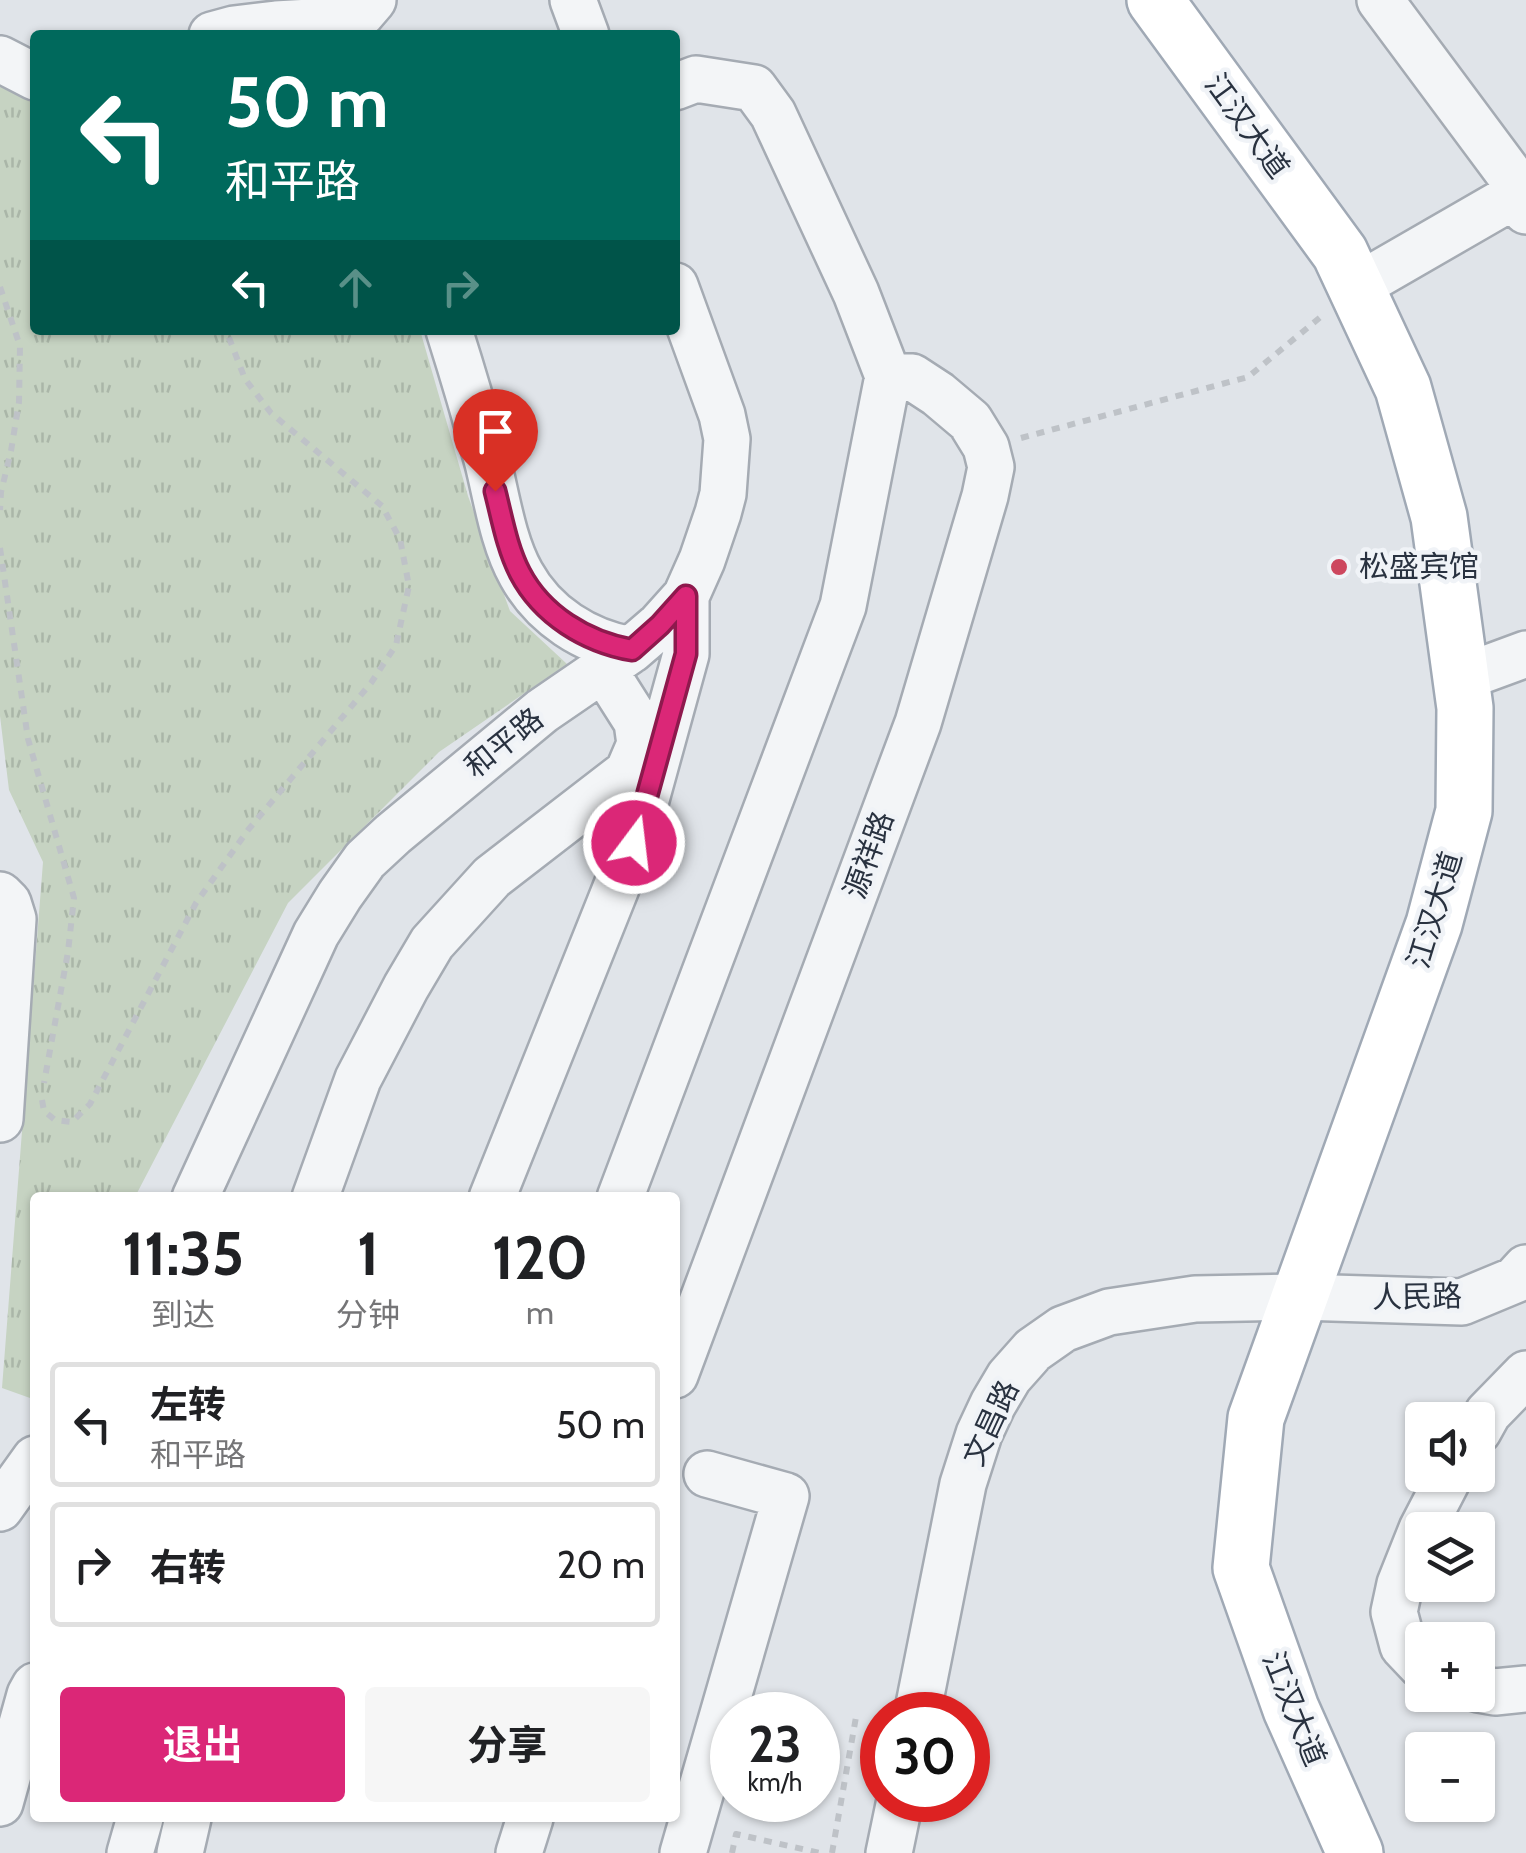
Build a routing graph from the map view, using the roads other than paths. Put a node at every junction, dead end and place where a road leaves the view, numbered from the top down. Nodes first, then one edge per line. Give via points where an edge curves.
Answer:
1 (372, 0) edge
2 (574, 0) edge
3 (1154, 0) edge
4 (1380, 0) edge
5 (230, 30) edge
6 (584, 30) edge
7 (0, 59) edge
8 (30, 74) edge
9 (680, 85) edge
10 (1525, 197) edge
11 (1356, 287) junction
12 (680, 300) edge
13 (451, 335) edge
14 (888, 376) junction
15 (686, 596) junction
16 (1526, 654) edge
17 (618, 660) junction
18 (1461, 678) junction
19 (0, 896) edge
20 (0, 1119) edge
21 (198, 1192) edge
22 (317, 1192) edge
23 (494, 1192) edge
24 (622, 1192) edge
25 (1526, 1268) edge
26 (1300, 1297) junction
27 (680, 1359) edge
28 (1526, 1374) edge
29 (1495, 1407) edge
30 (30, 1466) edge
31 (707, 1474) dead end
32 (1441, 1492) edge
33 (0, 1508) edge
34 (1405, 1649) edge
35 (1526, 1689) edge
36 (922, 1692) edge
37 (1495, 1692) edge
38 (30, 1695) edge
39 (0, 1803) edge
40 (139, 1822) edge
41 (529, 1822) edge
42 (895, 1822) edge
43 (130, 1853) edge
44 (519, 1853) edge
45 (683, 1853) edge
46 (889, 1853) edge
47 (1355, 1853) edge

1 - 5 street via 345,20
2 - 6 street
3 - 11 main road, 江汉大道 via 1340,252
4 - 10 street
7 - 8 street
9 - 14 street via 696,78 754,88 773,114
10 - 11 street
11 - 18 main road, 江汉大道 via 1403,388 1439,517
12 - 15 street, 和平路 via 727,439 723,494
13 - 17 street via 520,572 549,610
14 - 24 street via 843,606
14 - 27 street, 源祥路 via 912,377 970,421 991,467 985,496 918,723
15 - 17 street, 和平路
15 - 23 street via 686,654 634,843
16 - 18 street
17 - 21 street, 和平路 via 542,711 365,860 316,934
17 - 22 street via 640,744 628,772 492,876 432,943 358,1079
18 - 26 main road, 江汉大道 via 1464,811 1434,924
19 - 20 street via 13,919
25 - 26 street, 人民路 via 1515,1280 1462,1302
26 - 36 street, 文昌路 via 1196,1299 1109,1312 1063,1329 1033,1350 1009,1377 979,1434
26 - 47 main road, 江汉大道 via 1256,1418 1242,1568 1291,1709
28 - 29 street
30 - 33 street
31 - 45 street via 786,1496
32 - 34 street via 1400,1584 1394,1612
35 - 37 street
38 - 39 street
40 - 43 street
41 - 44 street
42 - 46 street

